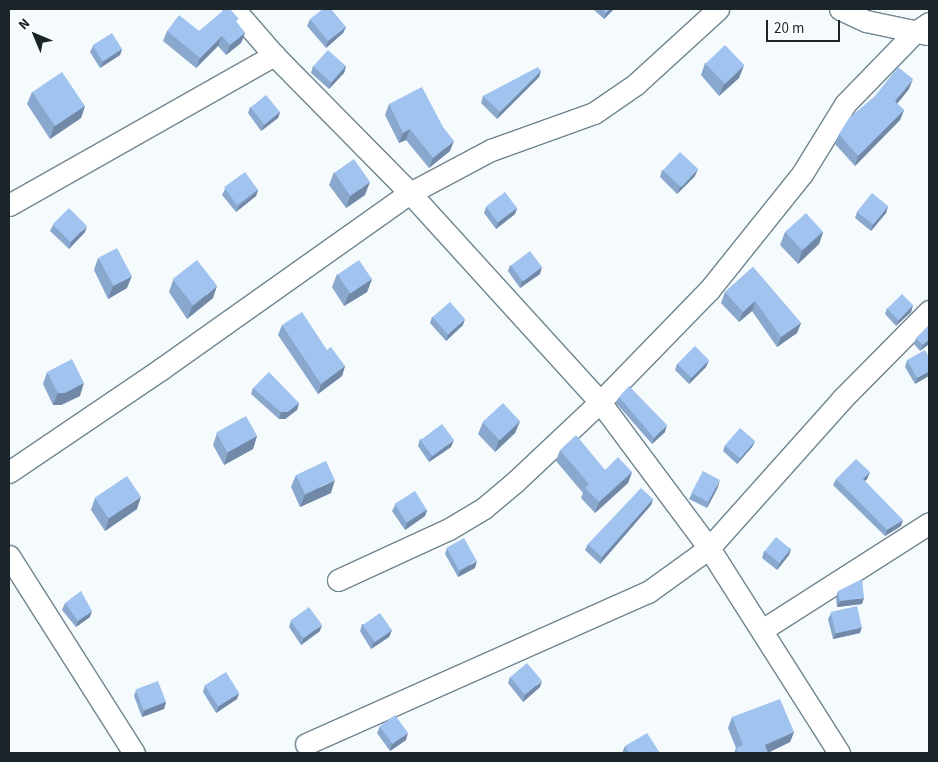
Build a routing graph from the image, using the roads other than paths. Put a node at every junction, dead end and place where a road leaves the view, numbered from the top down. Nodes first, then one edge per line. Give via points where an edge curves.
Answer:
1 (234, 9) edge
2 (718, 9) edge
3 (840, 9) edge
4 (924, 30) edge
5 (274, 55) junction
6 (410, 193) junction
7 (9, 205) edge
8 (929, 311) edge
9 (600, 402) junction
10 (9, 472) edge
11 (929, 523) edge
12 (709, 548) junction
13 (9, 556) edge
14 (338, 580) dead end
15 (762, 630) junction
16 (306, 744) dead end
17 (134, 753) edge
18 (839, 753) edge

1 - 5 street
2 - 6 street via 636,84 594,113 492,150
3 - 4 street via 866,21
4 - 9 street via 845,104 802,174 709,290
5 - 6 street
5 - 7 street
6 - 9 street
6 - 10 street via 162,369
8 - 12 street via 842,399
9 - 12 street
9 - 14 street via 484,508 450,529
11 - 15 street
12 - 15 street
12 - 16 street via 648,592
13 - 17 street
15 - 18 street

